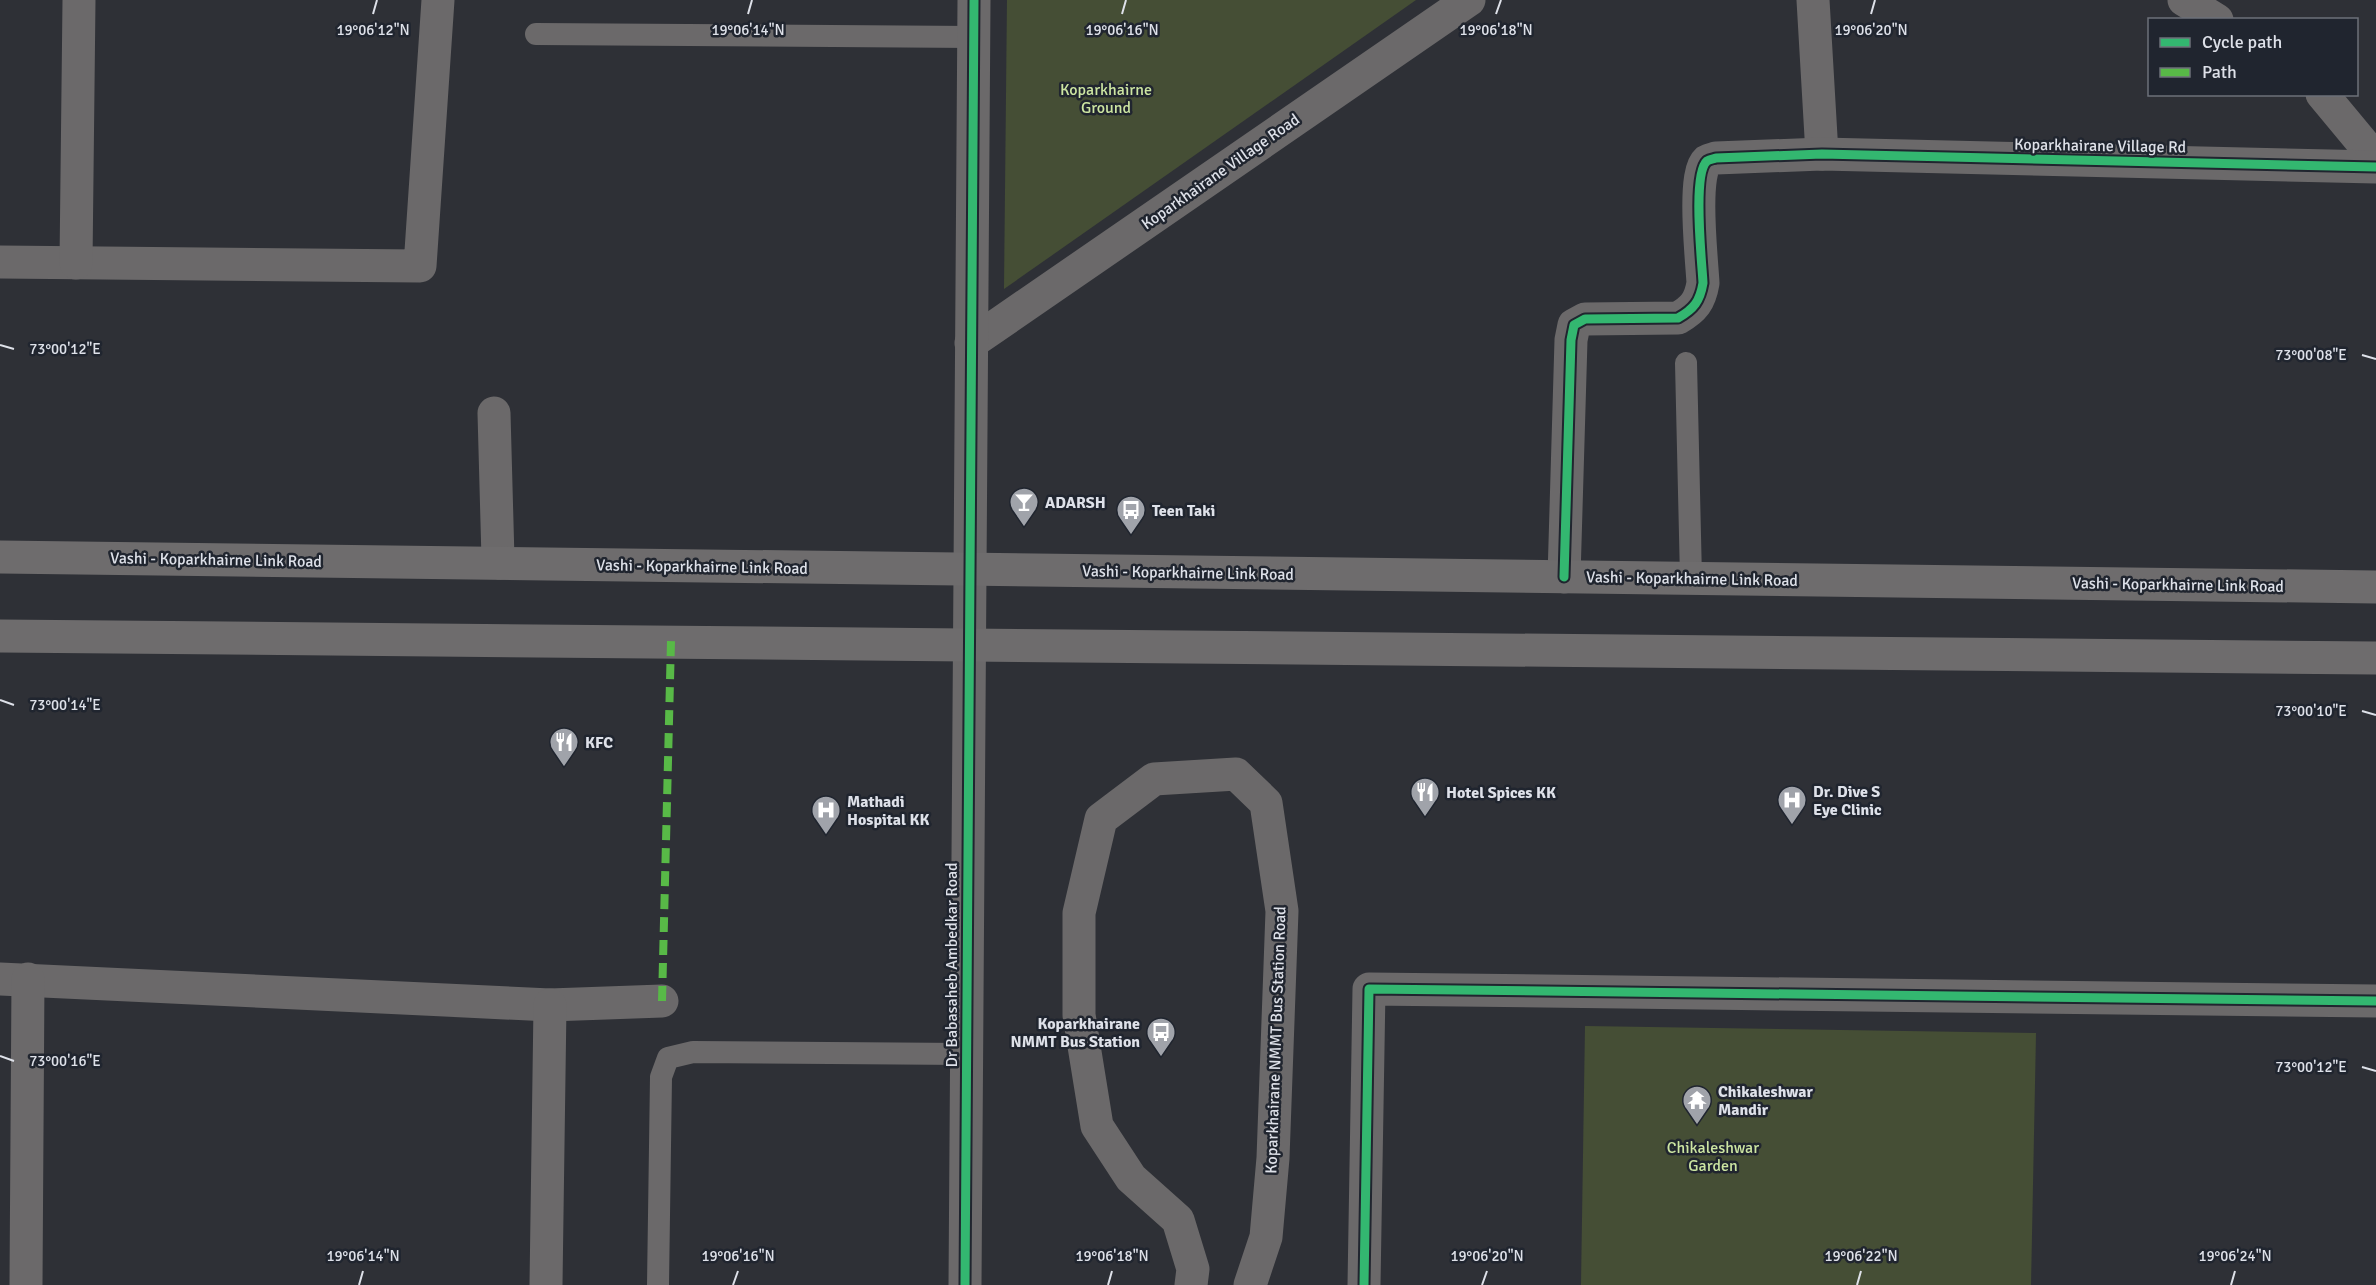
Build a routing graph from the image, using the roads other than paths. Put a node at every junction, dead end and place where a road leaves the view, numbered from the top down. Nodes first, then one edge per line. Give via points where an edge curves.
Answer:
1 (79, 0) edge
2 (438, 0) edge
3 (974, 0) edge
4 (1469, 0) edge
5 (1814, 0) edge
6 (2184, 0) edge
7 (2214, 18) edge
8 (536, 34) dead end
9 (974, 37) junction
10 (2324, 96) edge
11 (1822, 154) junction
12 (2376, 159) edge
13 (2376, 167) edge
14 (0, 262) edge
15 (76, 263) junction
16 (971, 343) junction
17 (1686, 363) dead end
18 (494, 413) dead end
19 (0, 557) edge
20 (500, 563) junction
21 (969, 569) junction
22 (1564, 577) junction
23 (1691, 578) junction
24 (2376, 587) edge
25 (0, 636) edge
26 (968, 646) junction
27 (2376, 658) edge
28 (14, 979) edge
29 (662, 1001) dead end
30 (2376, 1001) edge
31 (550, 1005) junction
32 (965, 1054) junction
33 (26, 1285) edge
34 (546, 1285) edge
35 (658, 1285) edge
36 (964, 1285) edge
37 (1191, 1285) edge
38 (1250, 1285) edge
39 (1364, 1285) edge

1 - 15 street
2 - 15 street via 420,266
3 - 9 street, Dr Babasaheb Ambedkar Road
4 - 16 street, Koparkhairane Village Road
5 - 11 street
6 - 7 street
8 - 9 lane
9 - 16 street, Dr Babasaheb Ambedkar Road
10 - 12 street
11 - 13 street, Koparkhairane Village Rd
11 - 22 street, Koparkhairane Village Rd via 1707,161 1698,189 1703,283 1692,310 1678,318 1585,319 1574,325
14 - 15 street
16 - 21 street, Dr Babasaheb Ambedkar Road
17 - 23 lane
18 - 20 street
19 - 20 main road, Vashi - Koparkhairne Link Road
20 - 21 main road, Vashi - Koparkhairne Link Road
21 - 22 main road, Vashi - Koparkhairne Link Road
21 - 26 street, Dr Babasaheb Ambedkar Road
22 - 23 main road, Vashi - Koparkhairne Link Road
23 - 24 main road, Vashi - Koparkhairne Link Road
25 - 26 main road
26 - 27 main road
26 - 32 street, Dr Babasaheb Ambedkar Road
28 - 31 street
28 - 33 street
29 - 31 street
30 - 39 street via 1369,989
31 - 34 street
32 - 35 lane via 693,1052 668,1058 661,1077
32 - 36 street, Dr Babasaheb Ambedkar Road
37 - 38 street, Koparkhairane NMMT Bus Station Road via 1193,1269 1178,1220 1131,1178 1097,1126 1079,1015 1079,913 1101,819 1154,779 1236,774 1266,802 1281,911 1273,1158 1266,1237

